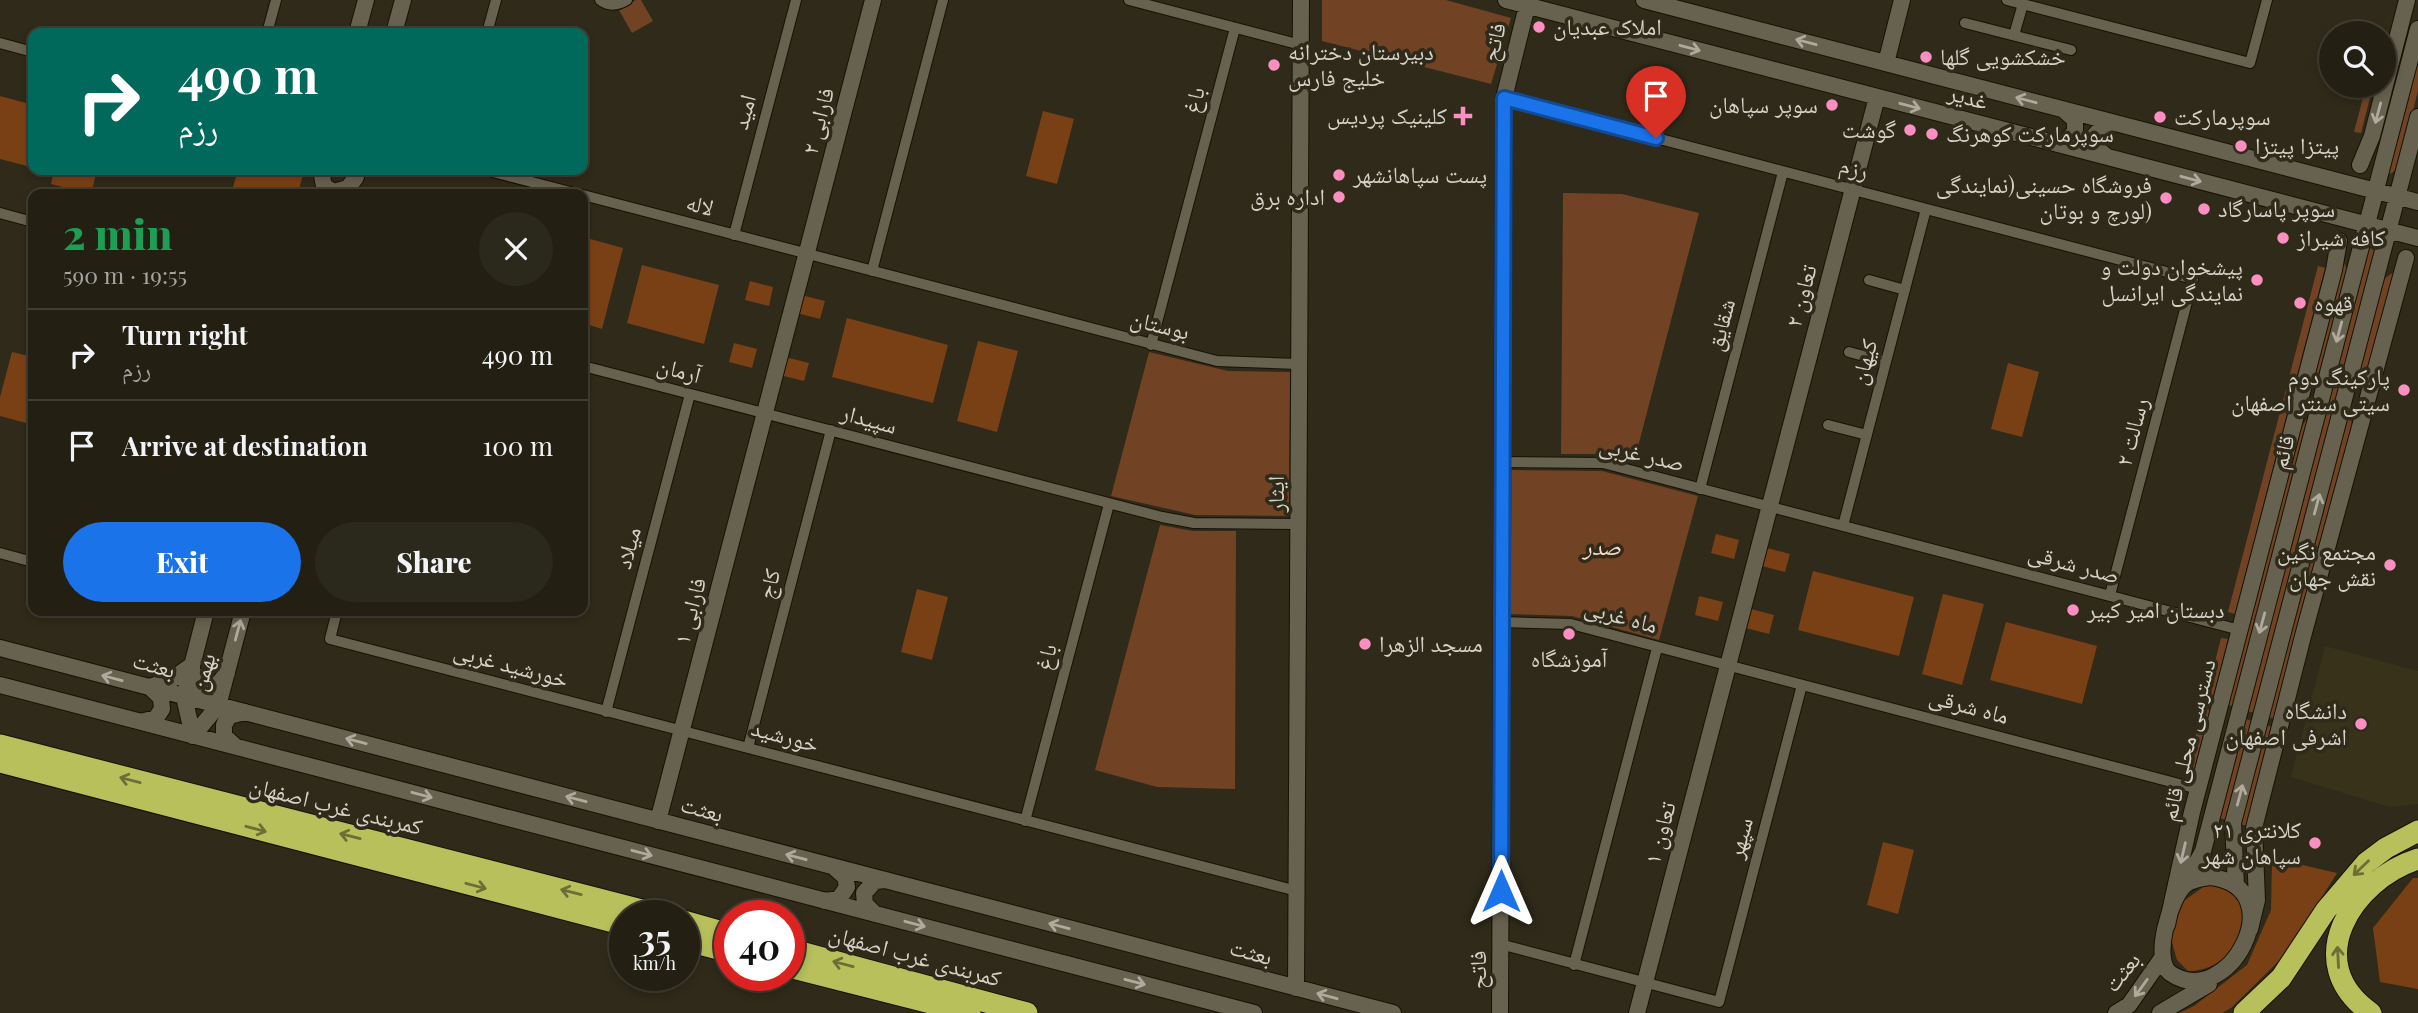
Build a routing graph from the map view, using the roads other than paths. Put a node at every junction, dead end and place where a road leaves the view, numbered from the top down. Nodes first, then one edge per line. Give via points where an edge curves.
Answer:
1 (276, 0) edge
2 (366, 0) edge
3 (403, 0) edge
4 (496, 0) edge
5 (591, 0) edge
6 (627, 0) edge
7 (796, 0) edge
8 (873, 0) edge
9 (943, 0) edge
10 (1129, 0) edge
11 (1301, 0) edge
12 (1506, 0) edge
13 (1644, 0) edge
14 (1902, 0) edge
15 (2007, 0) edge
16 (2266, 0) edge
17 (2409, 0) edge
18 (603, 2) edge
19 (2023, 4) junction
20 (1527, 6) junction
21 (1965, 23) dead end
22 (268, 28) edge
23 (358, 28) edge
24 (395, 28) edge
25 (488, 28) edge
26 (1235, 28) junction
27 (2418, 29) edge
28 (2014, 35) junction
29 (0, 43) edge
30 (1301, 45) junction
31 (28, 50) edge
32 (2071, 50) dead end
33 (1886, 63) junction
34 (2409, 64) junction
35 (1877, 97) junction
36 (1504, 98) junction
37 (2063, 109) junction
38 (2418, 117) edge
39 (2116, 123) junction
40 (2389, 141) junction
41 (2054, 143) junction
42 (2107, 157) junction
43 (2383, 162) junction
44 (2360, 165) junction
45 (2411, 167) edge
46 (1783, 172) junction
47 (356, 175) edge
48 (504, 175) edge
49 (2323, 177) junction
50 (344, 189) edge
51 (557, 189) edge
52 (1853, 189) junction
53 (2376, 190) junction
54 (588, 197) edge
55 (2397, 197) junction
56 (2418, 202) edge
57 (1926, 209) junction
58 (2315, 211) junction
59 (0, 213) edge
60 (28, 221) edge
61 (2367, 224) junction
62 (2388, 231) junction
63 (734, 235) junction
64 (2418, 238) edge
65 (2339, 241) junction
66 (2360, 252) junction
67 (807, 254) junction
68 (2412, 255) edge
69 (2381, 258) junction
70 (872, 271) junction
71 (2354, 274) junction
72 (2193, 279) joint
73 (1868, 280) dead end
74 (2375, 280) junction
75 (1905, 290) junction
76 (1151, 345) junction
77 (1849, 352) dead end
78 (2354, 359) junction
79 (1886, 362) junction
80 (1299, 364) junction
81 (588, 367) edge
82 (2329, 370) junction
83 (690, 394) junction
84 (765, 413) junction
85 (1828, 425) dead end
86 (831, 430) junction
87 (2357, 433) junction
88 (1867, 435) junction
89 (2291, 435) junction
90 (1503, 462) junction
91 (1700, 489) junction
92 (1109, 504) junction
93 (1770, 506) junction
94 (1298, 524) junction
95 (1843, 526) junction
96 (0, 553) edge
97 (28, 561) edge
98 (2110, 595) junction
99 (205, 616) edge
100 (242, 616) edge
101 (336, 616) edge
102 (1502, 622) junction
103 (2240, 630) junction
104 (0, 648) edge
105 (1657, 648) junction
106 (192, 665) junction
107 (1728, 665) junction
108 (227, 672) junction
109 (0, 685) edge
110 (1802, 685) junction
111 (149, 687) junction
112 (184, 697) junction
113 (218, 706) junction
114 (245, 712) junction
115 (607, 712) junction
116 (140, 722) junction
117 (2215, 726) junction
118 (682, 731) junction
119 (193, 736) junction
120 (0, 745) edge
121 (236, 747) junction
122 (748, 748) junction
123 (0, 762) edge
124 (2198, 789) junction
125 (2217, 798) junction
126 (658, 821) junction
127 (1025, 821) junction
128 (2418, 831) edge
129 (2418, 859) edge
130 (834, 867) junction
131 (886, 880) junction
132 (2185, 884) junction
133 (2236, 886) junction
134 (1297, 891) junction
135 (825, 901) junction
136 (609, 902) edge
137 (877, 914) junction
138 (609, 921) edge
139 (2167, 925) junction
140 (2250, 929) junction
141 (1500, 944) junction
142 (805, 953) edge
143 (2162, 958) junction
144 (1574, 965) junction
145 (805, 971) edge
146 (2215, 980) junction
147 (1645, 982) junction
148 (1296, 988) junction
149 (970, 1013) edge
150 (1027, 1013) edge
151 (1254, 1013) edge
152 (1393, 1013) edge
153 (1500, 1013) edge
154 (1637, 1013) edge
155 (2116, 1013) edge
156 (2160, 1013) edge
157 (2244, 1013) edge
158 (2371, 1013) edge

1 - 22 street
2 - 23 main road
3 - 24 main road
4 - 25 street
5 - 18 street
6 - 18 street via 617,5
7 - 63 street, امید
8 - 67 main road, فارابی ۲
9 - 70 street
10 - 26 street
11 - 30 main road, ایثار
12 - 20 main road, غدیر
33 -> 13 main road, غدیر
14 - 33 main road
15 - 19 street
16 - 19 street via 2250,63
17 - 34 main road
17 -> 44 main road
19 - 28 street
20 -> 35 main road, غدیر
20 - 36 main road, فاتح
21 - 28 street
26 - 30 street
26 - 76 street, باغ
27 - 34 main road, قائم
28 - 32 street
29 - 31 street
30 - 80 main road, ایثار
37 -> 33 main road, غدیر
34 - 40 main road, قائم
35 -> 41 main road, غدیر
35 - 52 main road, تعاون ۲
36 - 46 street, رزم
36 - 90 main road, فاتح
37 - 39 main road, غدیر
37 - 41 main road via 2072,115 2076,131 2065,143
38 - 45 main road, قائم via 2410,147
39 - 42 main road via 2105,124 2094,136 2095,146
39 - 49 main road, غدیر
40 - 43 main road, قائم
40 - 44 main road
41 - 42 main road, غدیر
42 -> 58 main road, غدیر
43 - 45 main road via 2387,177 2396,178
43 - 53 main road, قائم
44 - 49 main road
45 - 55 main road, قائم
46 - 52 street, رزم
46 - 91 street, شقایق
47 - 50 main road
48 - 51 street, لاله
49 - 53 main road, غدیر
52 - 57 street, رزم
52 - 93 main road, تعاون ۲
53 - 55 main road, غدیر
53 - 61 main road, قائم
54 - 63 street, لاله
55 - 56 main road, غدیر
55 - 62 main road, قائم
57 - 72 street, رزم
57 - 75 street, کیهان
58 - 61 main road, غدیر
58 - 65 main road
59 - 60 street
61 - 62 main road, غدیر
61 - 66 main road, قائم
62 - 64 main road, غدیر
62 - 69 main road, قائم
63 - 67 street, لاله
65 - 71 main road
65 - 89 main road, دسترسی محلی قائم
66 - 69 main road via 2363,245 2374,244
66 - 71 main road, قائم
67 - 70 street, لاله
67 - 84 main road, فارابی ۲
68 - 74 main road
68 - 87 main road
69 - 74 main road, قائم
70 - 76 street, بوستان
71 -> 82 main road, قائم
72 - 98 street, رسالت ۲
73 - 75 street
74 - 78 main road, قائم
75 - 79 street, کیهان
76 - 80 street, بوستان via 1229,363
77 - 79 street
78 - 87 main road
133 -> 78 main road, قائم via 2233,823
79 - 88 street, کیهان
80 - 94 main road, ایثار
81 - 83 street, آرمان
82 - 89 main road
82 -> 125 main road, قائم
83 - 84 street, آرمان
83 - 115 street, میلاد
84 - 86 street, سپیدار
84 - 118 main road, فارابی ۱
85 - 88 street
86 - 92 street, سپیدار
86 - 122 street, کاج
87 - 140 main road via 2254,828 2257,900
88 - 95 street, کیهان
89 - 103 main road, دسترسی محلی قائم
90 - 91 street, صدر غربی via 1603,463
90 - 102 main road, فاتح
91 - 93 street, صدر غربی
92 - 94 street, سپیدار via 1194,523
92 - 127 street, باغ
93 - 95 street, صدر شرقی
93 - 107 main road, تعاون ۲
94 - 134 main road, ایثار
95 - 98 street, صدر شرقی
96 - 97 street
98 - 103 street, صدر شرقی
99 - 106 main road, بهمن
108 -> 100 main road, بهمن
101 - 115 street, خورشید غربی via 330,639
102 - 105 street, ماه غربی via 1571,624
102 - 141 main road, فاتح
103 - 117 main road, دسترسی محلی قائم
111 -> 104 main road, بعثت
105 - 107 street, ماه غربی
105 - 144 street
106 - 108 main road via 195,681 204,688 218,684
106 - 111 main road via 171,680
106 - 112 main road, بهمن
107 - 110 street, ماه شرقی
107 - 147 main road, تعاون ۱
108 - 113 main road, بهمن
108 - 114 main road via 229,695
109 - 116 main road
110 - 124 street, ماه شرقی
110 - 147 street, سپهر via 1719,1002
111 - 112 main road, بعثت
111 - 116 main road via 158,693 162,709 151,721
112 - 113 main road, بعثت
112 - 119 main road, بهمن
113 - 114 main road, بعثت
113 - 119 main road, بهمن
114 - 121 main road via 229,716 223,725 224,736
126 -> 114 main road, بعثت
115 - 118 street, خورشید غربی
116 - 119 main road
117 - 124 main road, دسترسی محلی قائم
117 - 125 main road
118 - 122 street, خورشید
118 - 126 main road, فارابی ۱
119 - 121 main road
136 -> 120 highway, کمربندی غرب اصفهان
121 -> 135 main road
122 - 127 street, خورشید
123 -> 138 highway, کمربندی غرب اصفهان
124 -> 139 main road, دسترسی محلی قائم
125 - 132 main road, قائم via 2203,852
130 -> 126 main road, بعثت
127 - 134 street, خورشید
128 -> 157 highway via 2366,863 2326,910 2281,978
158 -> 129 highway via 2340,977 2336,962 2341,927 2357,901 2381,877
130 - 131 main road, بعثت
130 - 135 main road via 845,877 847,887 839,899
131 - 137 main road via 875,881 864,893 865,904
148 -> 131 main road, بعثت
132 - 133 main road via 2211,877
132 - 139 main road
133 - 140 main road via 2248,901
134 - 148 main road, ایثار
135 - 137 main road
137 -> 151 main road
139 - 143 main road
140 - 146 main road via 2230,969
141 - 144 street
141 - 153 main road, فاتح
150 -> 142 highway, کمربندی غرب اصفهان
143 - 146 main road via 2166,970 2179,980 2197,984
143 -> 155 main road, بعثت via 2129,1005
144 - 147 street
145 - 149 highway, کمربندی غرب اصفهان
146 - 156 main road
147 - 154 main road, تعاون ۱
152 -> 148 main road, بعثت

